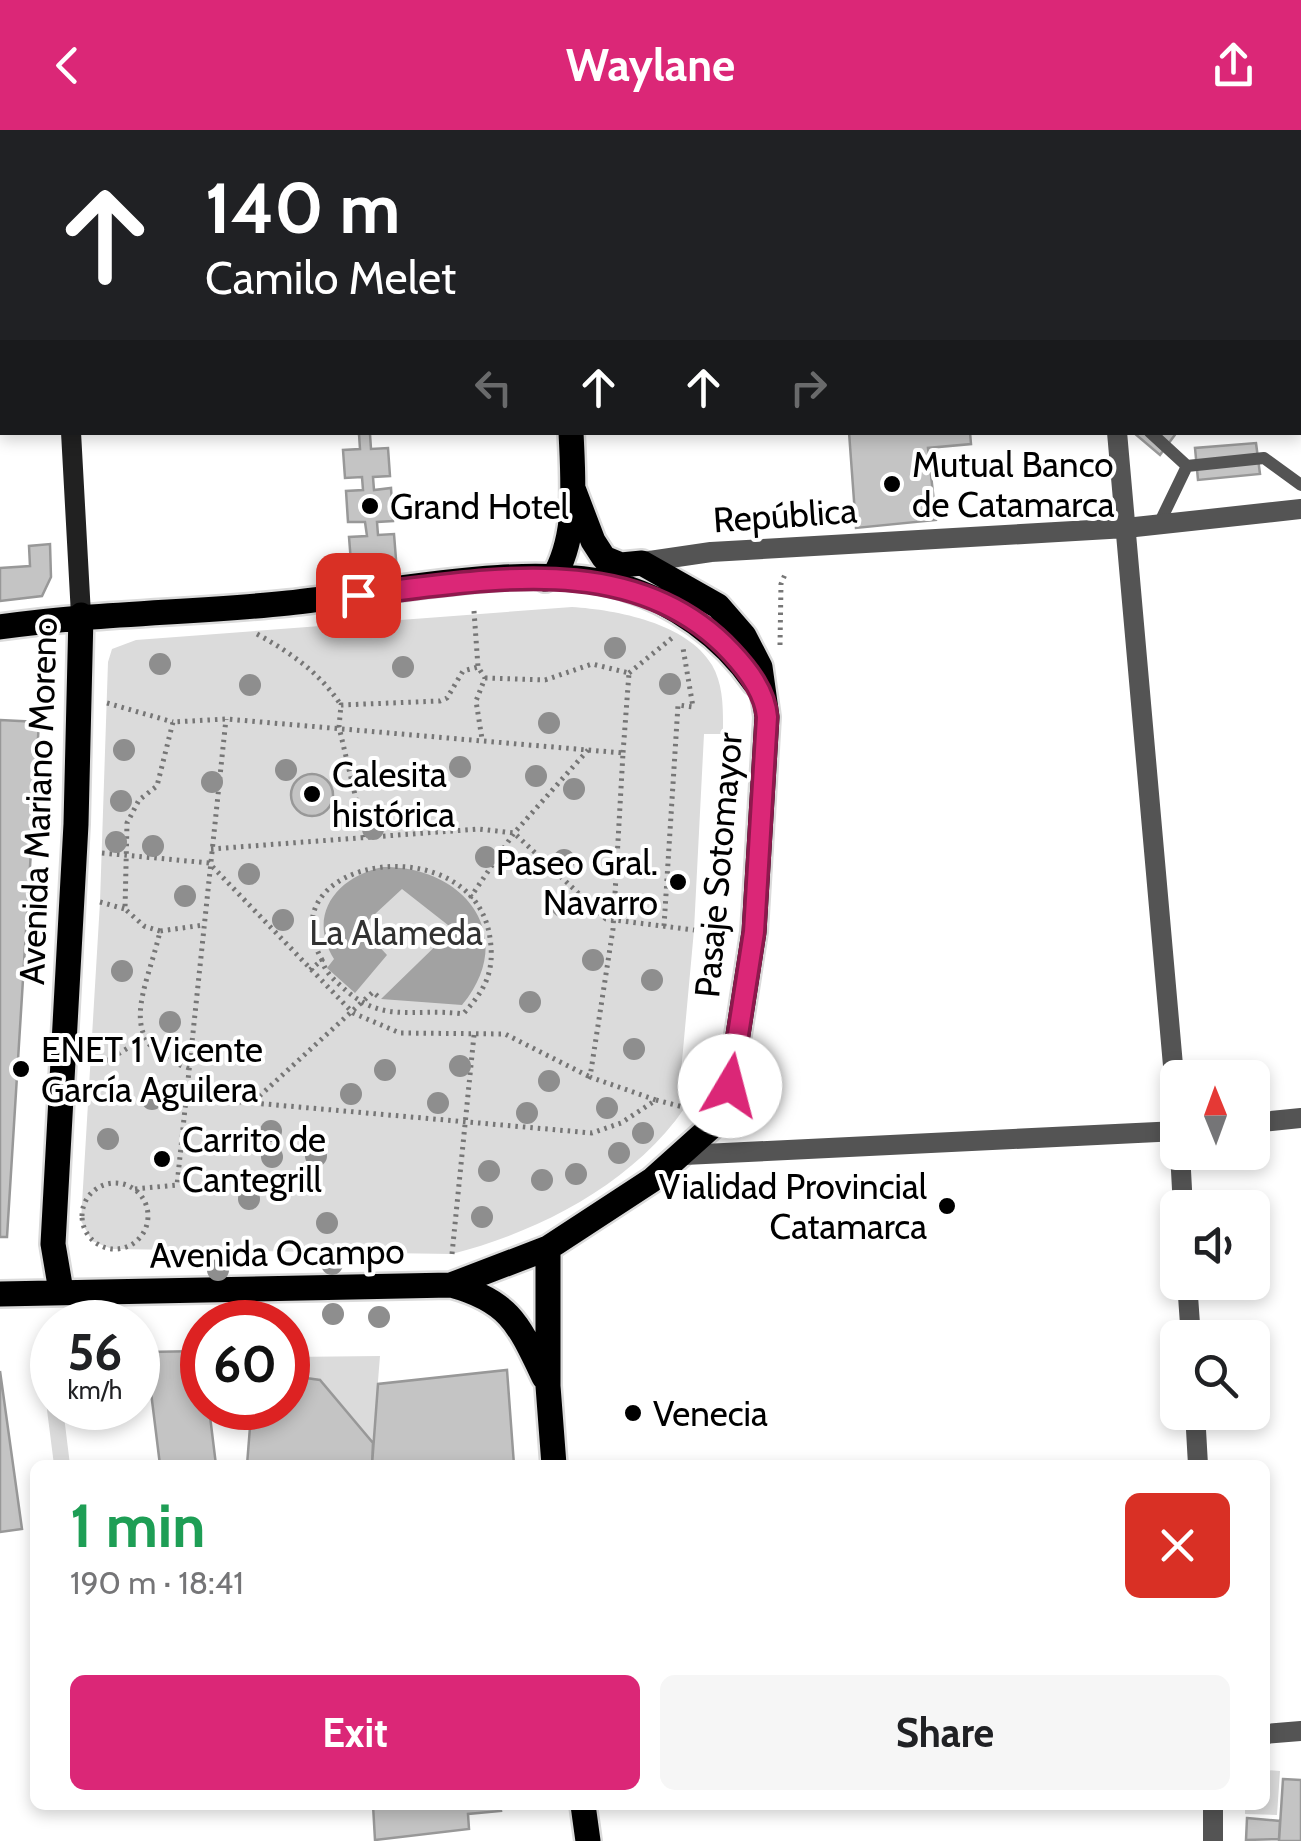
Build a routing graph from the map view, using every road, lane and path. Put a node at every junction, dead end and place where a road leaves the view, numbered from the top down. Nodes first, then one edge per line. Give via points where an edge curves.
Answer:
1 (72, 435) edge
2 (571, 435) edge
3 (1117, 435) edge
4 (1153, 435) edge
5 (1187, 466) junction
6 (1301, 484) edge
7 (574, 491) junction
8 (1301, 509) edge
9 (1159, 524) junction
10 (1126, 528) junction
11 (790, 546) junction
12 (612, 563) junction
13 (642, 563) junction
14 (577, 579) junction
15 (545, 580) junction
16 (474, 611) dead end
17 (80, 615) junction
18 (0, 627) edge
19 (250, 631) dead end
20 (780, 662) dead end
21 (478, 667) junction
22 (629, 673) junction
23 (485, 678) junction
24 (766, 698) junction
25 (108, 703) dead end
26 (341, 704) junction
27 (226, 719) junction
28 (174, 722) junction
29 (340, 727) junction
30 (482, 740) junction
31 (588, 750) junction
32 (624, 753) junction
33 (514, 833) junction
34 (366, 837) junction
35 (211, 849) junction
36 (102, 853) dead end
37 (130, 856) junction
38 (209, 864) junction
39 (470, 898) junction
40 (100, 902) dead end
41 (125, 909) junction
42 (614, 921) junction
43 (204, 925) junction
44 (664, 926) junction
45 (694, 930) dead end
46 (160, 931) junction
47 (322, 960) junction
48 (310, 970) junction
49 (381, 999) dead end
50 (362, 1003) junction
51 (353, 1013) junction
52 (474, 1035) junction
53 (143, 1039) junction
54 (90, 1060) dead end
55 (1173, 1060) edge
56 (189, 1068) junction
57 (590, 1076) junction
58 (186, 1097) junction
59 (656, 1100) junction
60 (252, 1102) junction
61 (687, 1108) dead end
62 (1301, 1118) edge
63 (1270, 1121) edge
64 (465, 1122) junction
65 (1160, 1132) edge
66 (684, 1155) junction
67 (135, 1188) junction
68 (548, 1248) junction
69 (452, 1254) dead end
70 (451, 1285) junction
71 (61, 1292) junction
72 (0, 1294) edge
73 (548, 1386) junction
74 (1196, 1430) edge
75 (554, 1460) edge
76 (1198, 1460) edge
77 (1301, 1731) edge
78 (1270, 1734) edge
79 (584, 1810) edge
80 (1213, 1810) edge
81 (588, 1841) edge
82 (1213, 1841) edge

1 - 17 main road, Avenida Mariano Moreno
2 - 7 main road
3 - 10 street
4 - 5 lane
5 - 6 lane via 1264,458
5 - 9 lane
7 - 12 main road via 593,541
7 - 15 main road via 562,561
8 - 9 street, República
9 - 10 street, República
10 - 11 street, República
10 - 55 street
11 - 13 street, República
11 - 20 path via 791,568 780,593
12 - 13 street, República
12 - 14 street, República
13 - 24 main road, Pasaje Sotomayor via 694,590 733,621 760,666
14 - 15 main road, Pasaje Sotomayor
14 - 24 main road, Pasaje Sotomayor via 631,590 697,624 730,650
15 - 17 main road, Pasaje Sotomayor
16 - 21 path
17 - 18 main road, Pasaje Sotomayor
17 - 71 main road, Avenida Mariano Moreno via 53,1244
19 - 26 path via 290,652 326,681
21 - 23 path
21 - 26 path via 462,671 440,702
22 - 23 path via 592,664 545,680
22 - 32 path
22 - 44 path via 677,634 693,707 678,706
23 - 30 path via 476,701
24 - 66 main road, Pasaje Sotomayor via 754,932 730,1086 720,1119
25 - 28 path
26 - 29 path
27 - 28 path
27 - 29 path
27 - 35 path
28 - 37 path via 157,786 127,822
29 - 30 path
29 - 34 path
30 - 31 path
31 - 32 path
31 - 33 path
32 - 42 path
33 - 34 path
33 - 39 path
33 - 42 path
34 - 35 path
35 - 38 path
36 - 37 path
37 - 38 path
37 - 41 path
38 - 43 path
38 - 48 path
39 - 47 path via 417,868 362,868 333,886 315,910 314,946
39 - 50 path via 488,928 492,970 462,1014 378,1012
40 - 41 path
41 - 46 path
42 - 44 path
42 - 57 path
43 - 46 path
43 - 56 path
44 - 45 path
46 - 53 path via 138,1018
47 - 48 path
47 - 50 path
48 - 51 path
49 - 50 path via 373,992
50 - 51 path
51 - 52 path via 400,1033
51 - 60 path
52 - 57 path via 528,1042
52 - 64 path
53 - 54 path via 108,1060
53 - 56 path
56 - 58 path
57 - 59 path
58 - 60 path
58 - 67 path via 177,1186
59 - 61 path
59 - 64 path via 592,1133
60 - 64 path
62 - 63 street
64 - 69 path
65 - 66 street
66 - 68 main road, Pasaje Sotomayor
67 - 67 path via 114,1182 93,1190 81,1221 92,1241 112,1249 141,1237 147,1207
68 - 70 main road, Avenida Ocampo
68 - 73 main road
70 - 71 main road, Avenida Ocampo
70 - 73 main road via 497,1302 516,1321
71 - 72 main road, Avenida Ocampo
73 - 75 main road
74 - 76 street
77 - 78 street
79 - 81 main road
80 - 82 street

